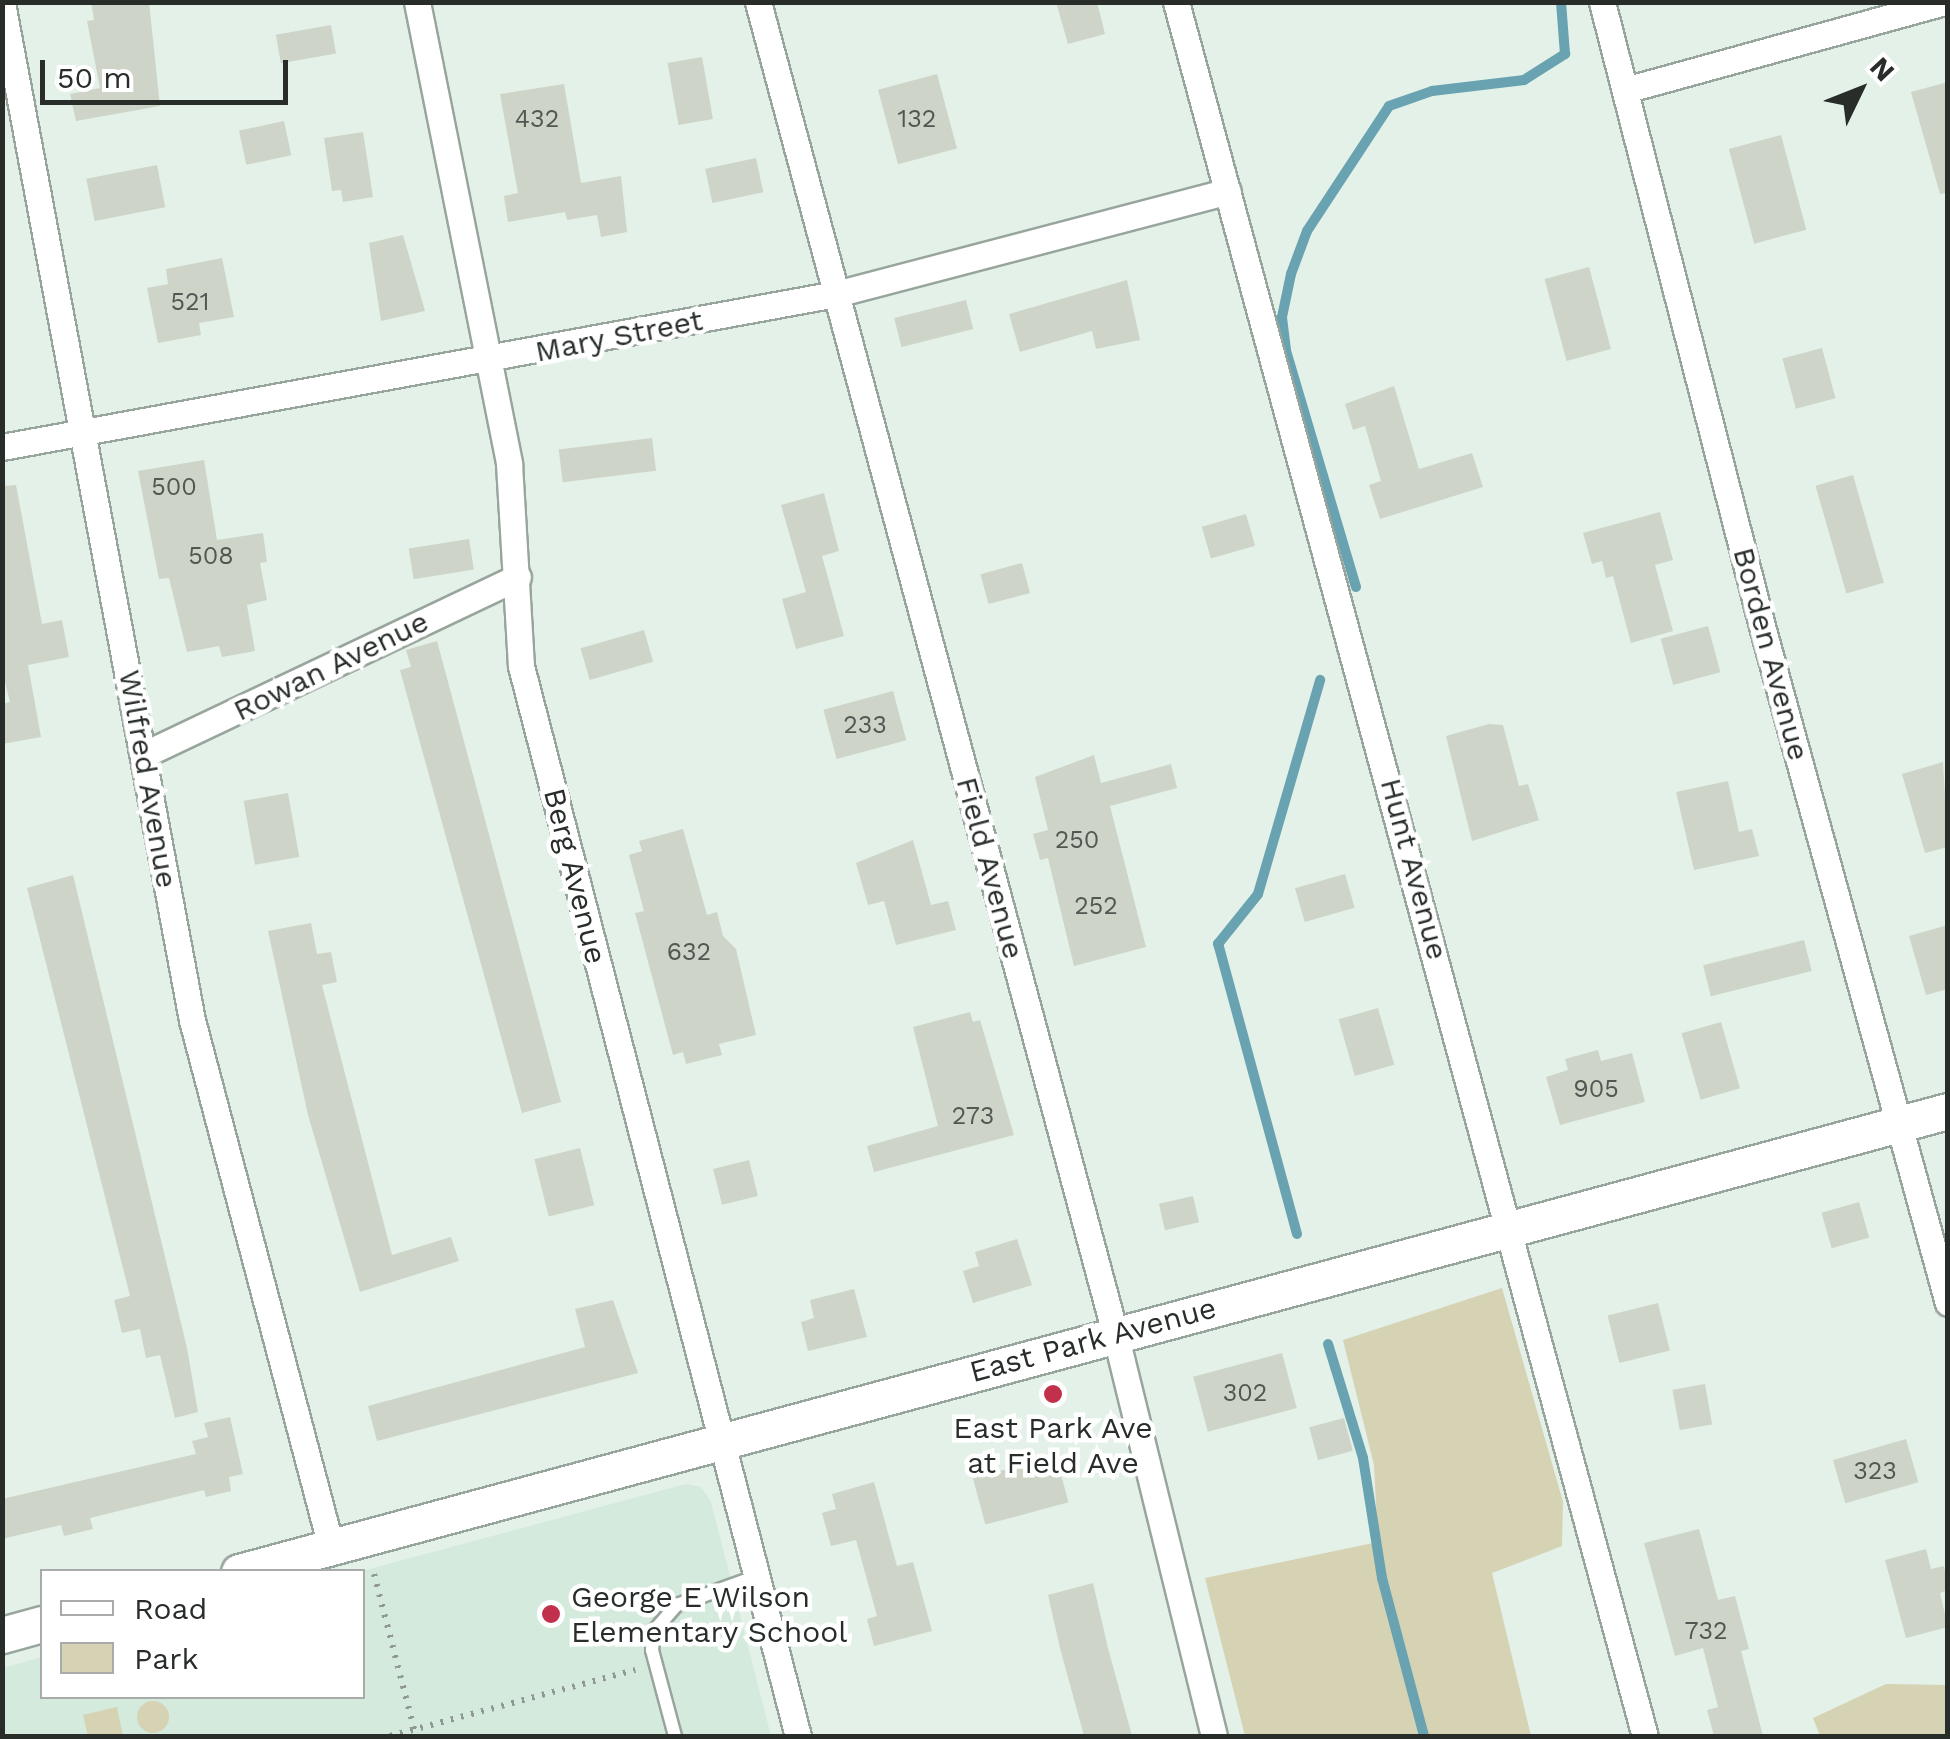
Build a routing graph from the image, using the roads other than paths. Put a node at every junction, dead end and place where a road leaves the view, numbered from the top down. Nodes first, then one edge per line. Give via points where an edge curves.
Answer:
1 (416, 2) edge
2 (758, 2) edge
3 (1176, 2) edge
4 (1602, 2) edge
5 (1944, 2) edge
6 (2, 3) edge
7 (1625, 90) junction
8 (1228, 192) junction
9 (836, 294) junction
10 (488, 362) junction
11 (84, 432) junction
12 (2, 447) edge
13 (518, 576) junction
14 (143, 756) junction
15 (1948, 1111) edge
16 (1901, 1122) junction
17 (1512, 1230) junction
18 (1948, 1302) edge
19 (1115, 1333) junction
20 (720, 1442) junction
21 (330, 1547) junction
22 (249, 1569) edge
23 (756, 1576) junction
24 (40, 1625) edge
25 (2, 1635) edge
26 (675, 1736) edge
27 (798, 1736) edge
28 (1214, 1736) edge
29 (1645, 1736) edge

1 - 10 street, Berg Avenue
2 - 9 street, Field Avenue
3 - 8 street, Hunt Avenue
4 - 7 street, Borden Avenue
5 - 7 street
6 - 11 street, Wilfred Avenue
7 - 16 street, Borden Avenue via 1762,626
8 - 9 street, Mary Street
8 - 17 street, Hunt Avenue
9 - 10 street, Mary Street
9 - 19 street, Field Avenue
10 - 11 street, Mary Street
10 - 13 street, Berg Avenue via 509,464
11 - 12 street, Mary Street
11 - 14 street, Wilfred Avenue
13 - 14 street, Rowan Avenue
13 - 20 street, Berg Avenue via 521,666
14 - 21 street, Wilfred Avenue via 192,1020
15 - 16 street, East Park Avenue
16 - 17 street, East Park Avenue
16 - 18 street, Borden Avenue
17 - 19 street, East Park Avenue
17 - 29 street, Hunt Avenue
19 - 20 street, East Park Avenue
19 - 28 street, Field Avenue
20 - 21 street, East Park Avenue
20 - 23 street, Berg Avenue
21 - 22 street, East Park Avenue
23 - 26 lane via 678,1604 654,1630
23 - 27 street, Berg Avenue
24 - 25 street

